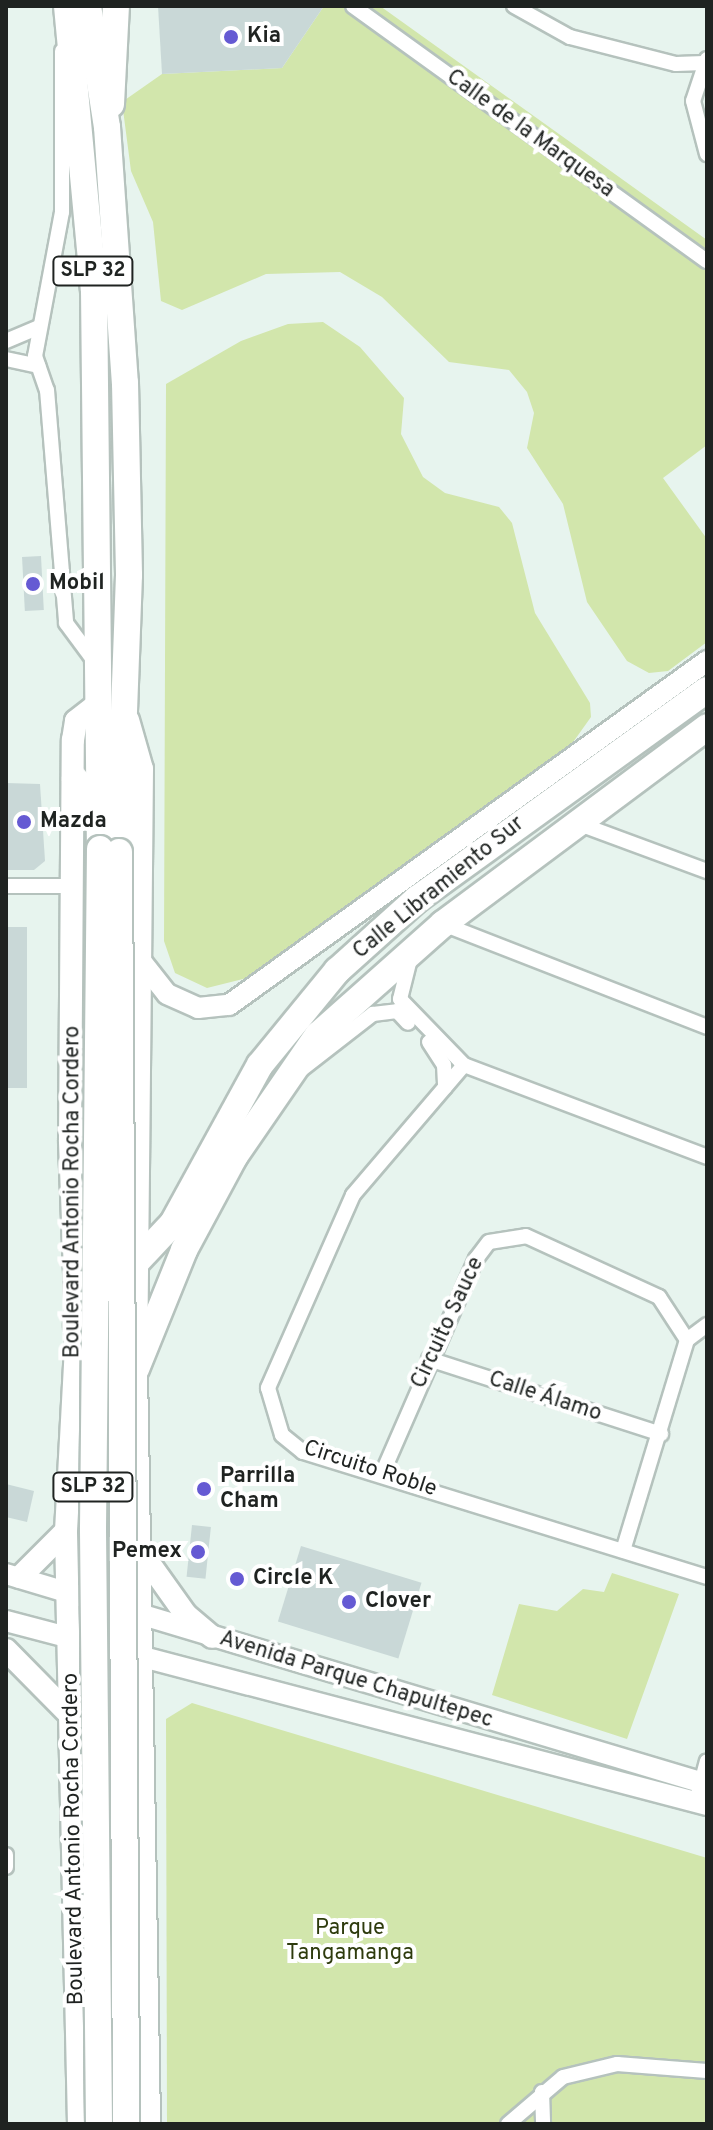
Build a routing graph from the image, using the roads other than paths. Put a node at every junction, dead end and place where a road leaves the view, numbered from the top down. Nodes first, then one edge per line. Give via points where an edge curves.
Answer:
1 (116, 6) edge
2 (353, 6) edge
3 (514, 6) edge
4 (75, 8) edge
5 (705, 61) edge
6 (676, 64) junction
7 (702, 86) edge
8 (107, 127) junction
9 (707, 154) edge
10 (707, 261) edge
11 (39, 327) junction
12 (6, 341) edge
13 (6, 359) edge
14 (38, 366) junction
15 (707, 661) edge
16 (99, 668) junction
17 (707, 690) edge
18 (99, 703) junction
19 (125, 710) junction
20 (707, 727) edge
21 (75, 779) junction
22 (100, 814) junction
23 (520, 823) junction
24 (577, 823) junction
25 (481, 829) junction
26 (110, 850) junction
27 (707, 871) edge
28 (6, 886) edge
29 (73, 886) junction
30 (443, 924) junction
31 (420, 943) junction
32 (137, 956) junction
33 (400, 1008) junction
34 (707, 1027) edge
35 (464, 1065) junction
36 (281, 1082) junction
37 (445, 1087) junction
38 (707, 1157) edge
39 (142, 1260) junction
40 (77, 1325) junction
41 (707, 1325) edge
42 (687, 1340) junction
43 (429, 1359) junction
44 (136, 1369) junction
45 (661, 1434) junction
46 (382, 1474) junction
47 (67, 1503) junction
48 (142, 1505) junction
49 (66, 1531) junction
50 (623, 1550) junction
51 (142, 1552) junction
52 (13, 1576) edge
53 (707, 1577) edge
54 (68, 1592) junction
55 (143, 1617) junction
56 (6, 1621) edge
57 (69, 1636) junction
58 (212, 1637) junction
59 (6, 1650) edge
60 (144, 1654) junction
61 (73, 1718) junction
62 (145, 1730) junction
63 (707, 1761) edge
64 (703, 1794) edge
65 (6, 1855) edge
66 (6, 1867) edge
67 (707, 2071) edge
68 (542, 2092) junction
69 (79, 2124) edge
70 (99, 2124) edge
71 (126, 2124) edge
72 (149, 2124) edge
73 (508, 2124) edge
74 (543, 2124) edge

1 - 8 highway
2 - 10 street, Calle de la Marquesa
3 - 6 street via 570,37
4 - 8 highway, SLP 32
4 - 11 street via 59,78 62,212
4 - 16 highway, SLP 32 via 94,290
5 - 6 street
5 - 7 street
6 - 7 street
7 - 9 street via 695,125
8 - 19 highway, SLP 32 via 125,383
11 - 12 street
11 - 14 street
13 - 14 street
14 - 16 street via 47,390 66,623
15 - 25 main road
16 - 18 highway, SLP 32
17 - 23 highway, Calle Libramiento Sur
18 - 21 main road, Boulevard Antonio Rocha Cordero via 76,721
18 - 22 highway, SLP 32
19 - 26 highway, SLP 32
19 - 32 main road via 142,769
20 - 24 highway, Calle Libramiento Sur
21 - 22 highway
21 - 29 main road, Boulevard Antonio Rocha Cordero
22 - 26 highway, SLP 32
23 - 25 highway
23 - 39 highway, Calle Libramiento Sur via 337,971 260,1065 173,1223
24 - 27 street
24 - 30 highway, Calle Libramiento Sur
25 - 32 main road via 229,1005 198,1008 167,994
26 - 70 highway, SLP 32, bridge via 93,1512
26 - 71 highway, SLP 32, bridge
28 - 29 street
29 - 40 main road, Boulevard Antonio Rocha Cordero
30 - 31 highway, Calle Libramiento Sur
30 - 34 street
31 - 33 street via 400,980
31 - 36 highway, Calle Libramiento Sur via 347,1005
32 - 39 main road
33 - 35 street
33 - 36 street via 373,1014 328,1054
33 - 37 street via 437,1051
35 - 37 street, Circuito Roble
35 - 38 street
36 - 44 highway, Calle Libramiento Sur via 184,1250
37 - 46 street, Circuito Roble via 353,1195 268,1388 282,1435 303,1452
39 - 40 highway, Calle Libramiento Sur
39 - 44 main road
40 - 47 main road, Boulevard Antonio Rocha Cordero
41 - 42 street
42 - 43 street, Circuito Sauce via 659,1297 508,1234 476,1259
42 - 45 street
43 - 45 street, Calle Álamo
43 - 46 street, Circuito Sauce
44 - 48 main road
45 - 50 street
46 - 50 street, Circuito Roble
47 - 48 main road via 88,1569 112,1578 132,1562
47 - 49 main road, Boulevard Antonio Rocha Cordero
48 - 51 main road
49 - 52 main road
49 - 54 main road, Boulevard Antonio Rocha Cordero
50 - 53 street, Circuito Roble
51 - 55 main road
51 - 58 main road via 178,1606
52 - 54 main road, Avenida Parque Chapultepec
54 - 55 main road, Avenida Parque Chapultepec
54 - 57 main road, Boulevard Antonio Rocha Cordero
55 - 58 main road, Avenida Parque Chapultepec
55 - 60 main road
56 - 57 main road, Avenida Parque Chapultepec
57 - 60 main road, Avenida Parque Chapultepec
57 - 61 main road, Boulevard Antonio Rocha Cordero
58 - 64 main road, Avenida Parque Chapultepec
59 - 61 main road
60 - 62 main road
60 - 64 main road, Avenida Parque Chapultepec
61 - 62 main road via 111,1701 128,1706
61 - 69 main road, Boulevard Antonio Rocha Cordero
62 - 72 main road
63 - 64 street
65 - 66 street
67 - 68 street via 617,2064 563,2077
68 - 73 street
68 - 74 street

